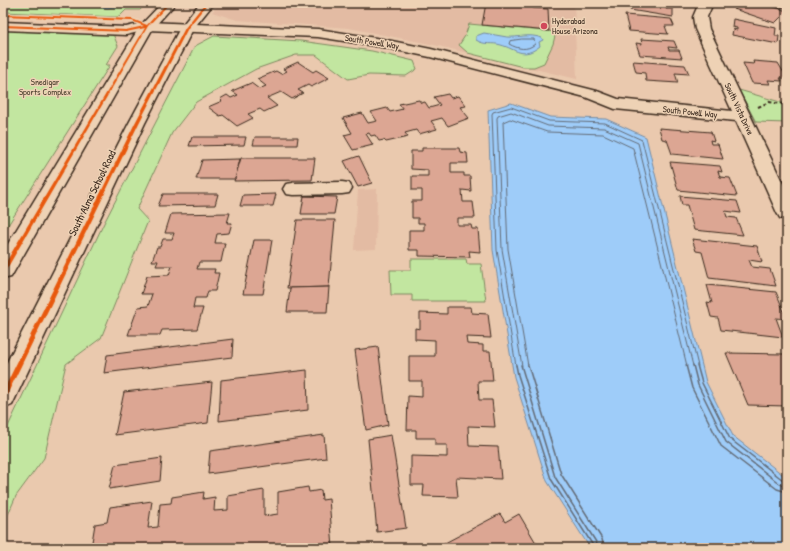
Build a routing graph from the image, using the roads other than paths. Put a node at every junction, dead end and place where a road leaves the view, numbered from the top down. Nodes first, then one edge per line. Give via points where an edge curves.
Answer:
1 (168, 3) edge
2 (207, 3) edge
3 (706, 3) edge
4 (3, 15) edge
5 (3, 26) edge
6 (147, 26) junction
7 (187, 28) junction
8 (740, 111) junction
9 (342, 188) dead end
10 (293, 189) dead end
11 (787, 213) edge
12 (3, 271) edge
13 (3, 397) edge

1 - 6 street
2 - 7 street, South Alma School Road
3 - 8 street, South Vista Drive via 700,17 702,29
4 - 6 street via 132,20
5 - 6 street via 126,31
6 - 7 street, South Powell Way
6 - 12 street
7 - 8 street, South Powell Way via 318,33 431,53 591,94 615,104
7 - 13 street, South Alma School Road via 137,123
8 - 11 street, South Vista Drive
9 - 10 street

